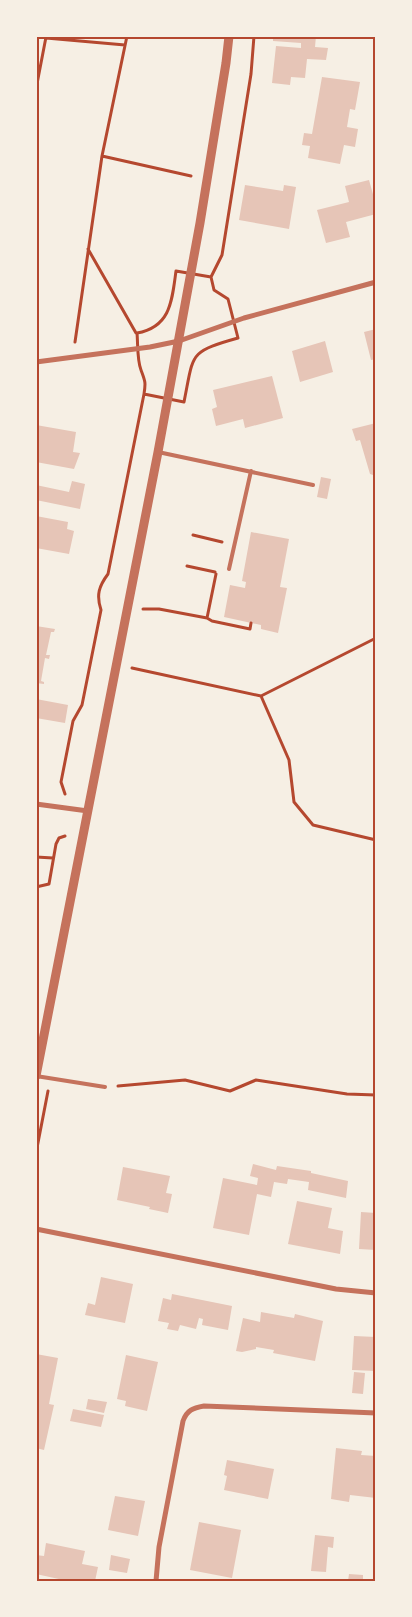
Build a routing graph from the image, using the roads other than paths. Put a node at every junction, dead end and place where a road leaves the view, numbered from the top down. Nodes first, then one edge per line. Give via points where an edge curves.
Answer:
1 (229, 36) edge
2 (376, 282) edge
3 (179, 341) junction
4 (36, 362) edge
5 (158, 452) junction
6 (251, 471) junction
7 (313, 485) dead end
8 (229, 569) dead end
9 (36, 804) edge
10 (89, 811) junction
11 (36, 1076) edge
12 (105, 1087) road end
13 (36, 1229) edge
14 (376, 1293) edge
15 (376, 1413) edge
16 (156, 1581) edge

1 - 3 street
2 - 3 street via 244,318
3 - 4 street
3 - 5 street
5 - 6 lane
5 - 10 street
6 - 7 lane
6 - 8 lane
9 - 10 street
10 - 11 street
11 - 12 lane
13 - 14 street via 336,1289
15 - 16 street via 204,1406 188,1411 183,1421 159,1547

